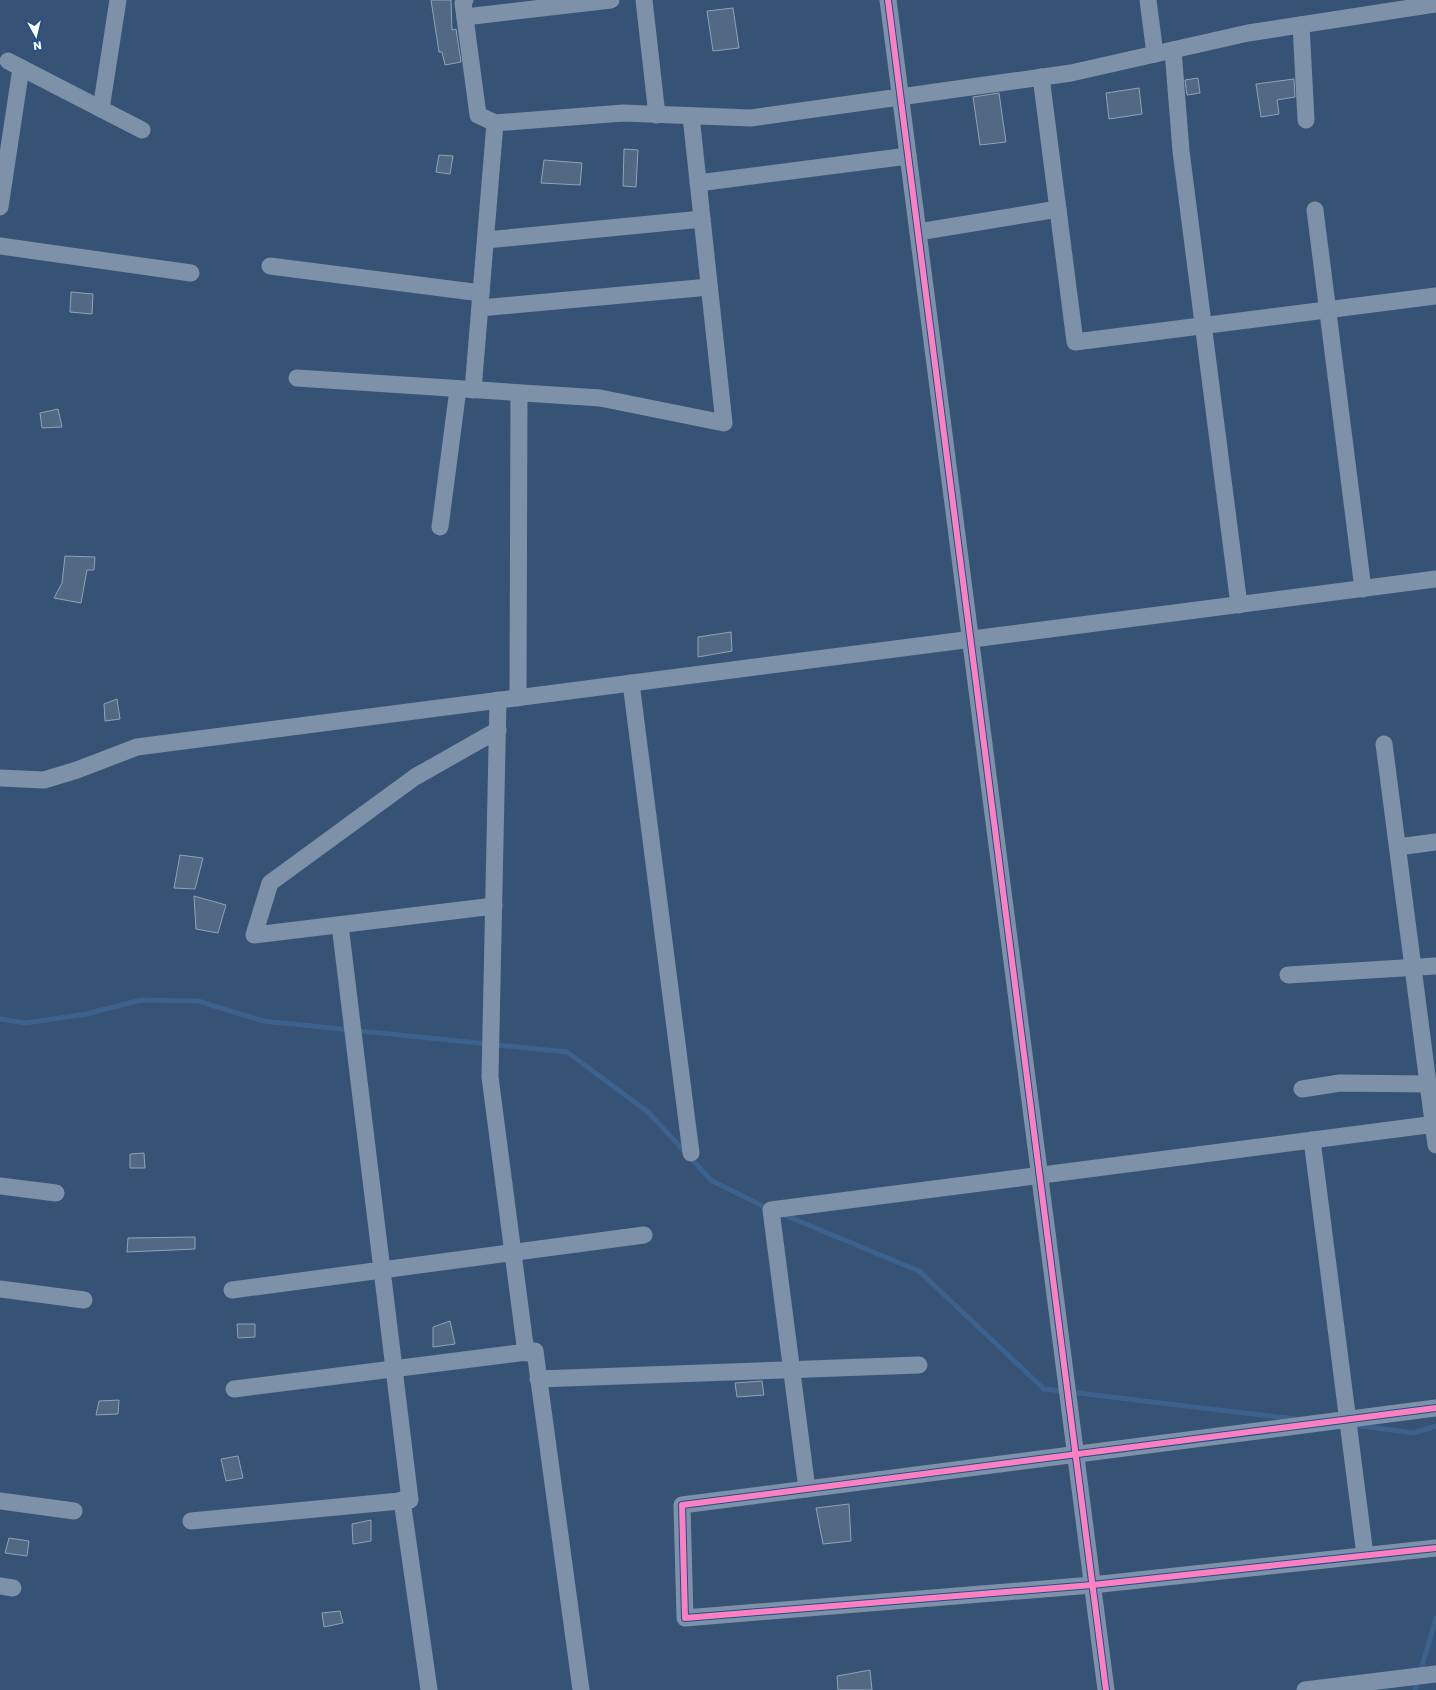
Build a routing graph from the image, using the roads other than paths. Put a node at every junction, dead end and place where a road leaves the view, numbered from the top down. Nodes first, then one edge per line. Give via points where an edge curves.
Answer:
1 (118, 0) edge
2 (465, 0) edge
3 (611, 0) edge
4 (644, 0) edge
5 (888, 0) edge
6 (1148, 0) edge
7 (1436, 4) edge
8 (465, 17) junction
9 (1301, 25) junction
10 (1173, 50) junction
11 (1155, 54) junction
12 (1041, 78) junction
13 (901, 97) junction
14 (101, 109) junction
15 (657, 115) junction
16 (691, 116) junction
17 (1306, 120) dead end
18 (495, 124) junction
19 (142, 130) dead end
20 (908, 156) junction
21 (2, 177) edge
22 (698, 183) junction
23 (0, 207) edge
24 (1058, 209) junction
25 (1314, 210) dead end
26 (702, 219) junction
27 (918, 232) junction
28 (486, 240) junction
29 (0, 246) edge
30 (270, 266) dead end
31 (191, 273) dead end
32 (709, 287) junction
33 (1436, 296) edge
34 (481, 300) junction
35 (1327, 310) junction
36 (1203, 326) junction
37 (297, 378) dead end
38 (466, 389) junction
39 (519, 393) junction
40 (440, 528) dead end
41 (1436, 579) edge
42 (1363, 589) junction
43 (1239, 605) junction
44 (970, 639) junction
45 (631, 683) junction
46 (518, 698) junction
47 (498, 700) junction
48 (498, 730) junction
49 (1384, 744) dead end
50 (0, 778) edge
51 (1436, 842) edge
52 (1398, 847) junction
53 (494, 906) junction
54 (340, 925) junction
55 (1436, 966) edge
56 (1413, 967) junction
57 (1288, 975) dead end
58 (1428, 1084) junction
59 (1302, 1089) dead end
60 (1435, 1124) edge
61 (1312, 1140) junction
62 (1436, 1145) edge
63 (691, 1153) dead end
64 (1040, 1175) junction
65 (0, 1186) edge
66 (56, 1192) dead end
67 (644, 1236) dead end
68 (513, 1253) junction
69 (382, 1270) junction
70 (0, 1289) edge
71 (232, 1290) dead end
72 (84, 1300) dead end
73 (526, 1353) junction
74 (918, 1365) dead end
75 (394, 1369) junction
76 (792, 1369) junction
77 (538, 1379) junction
78 (234, 1389) dead end
79 (1436, 1408) edge
80 (1348, 1419) junction
81 (1076, 1454) junction
82 (807, 1489) junction
83 (402, 1500) junction
84 (0, 1501) edge
85 (74, 1511) dead end
86 (191, 1521) dead end
87 (1436, 1548) edge
88 (1365, 1556) junction
89 (1092, 1585) junction
90 (1436, 1674) edge
91 (429, 1690) edge
92 (581, 1690) edge
93 (1106, 1690) edge
94 (1305, 1690) edge

1 - 14 street
2 - 8 street
3 - 8 street
4 - 15 street
5 - 13 street
6 - 11 street
7 - 9 street
8 - 18 street via 478,115
9 - 10 street via 1248,33
9 - 17 street
10 - 11 street
10 - 36 street via 1181,151
11 - 12 street
12 - 13 street
12 - 24 street
13 - 16 street via 751,118
13 - 20 street
14 - 19 street
14 - 21 street via 14,64
15 - 16 street
15 - 18 street via 623,113
16 - 22 street
18 - 28 street
20 - 22 street
20 - 27 street
21 - 23 street
22 - 26 street
24 - 27 street
24 - 36 street via 1075,342
25 - 35 street
26 - 28 street
26 - 32 street
27 - 44 street
28 - 34 street
29 - 31 street
30 - 34 street
32 - 34 street
32 - 39 street via 724,422 600,398
33 - 35 street
34 - 38 street
35 - 36 street
35 - 42 street
36 - 43 street
37 - 38 street
38 - 39 street
38 - 40 street
39 - 46 street
41 - 42 street
42 - 43 street
43 - 44 street
44 - 45 street
44 - 64 street
45 - 46 street
45 - 63 street
46 - 47 street
47 - 48 street
47 - 50 street via 137,747 44,780
48 - 53 street
48 - 54 street via 415,777 270,883 254,935
49 - 52 street
51 - 52 street
52 - 56 street
53 - 54 street
53 - 68 street via 490,1077
54 - 69 street
55 - 56 street
56 - 57 street
56 - 58 street
58 - 59 street via 1340,1083
58 - 60 street
60 - 61 street
60 - 62 street
61 - 64 street
61 - 80 street
64 - 76 street via 771,1210
64 - 81 street
65 - 66 street
67 - 68 street
68 - 69 street
68 - 73 street
69 - 71 street
69 - 75 street
70 - 72 street
73 - 75 street
73 - 77 street via 534,1352
74 - 76 street
75 - 78 street
75 - 83 street via 410,1500
76 - 77 street
76 - 82 street
77 - 92 street
79 - 80 street
80 - 81 street
80 - 88 street
81 - 82 street
81 - 89 street
82 - 89 street via 682,1506 685,1618
83 - 86 street
83 - 91 street
84 - 85 street
87 - 88 street
88 - 89 street
89 - 93 street
90 - 94 street

